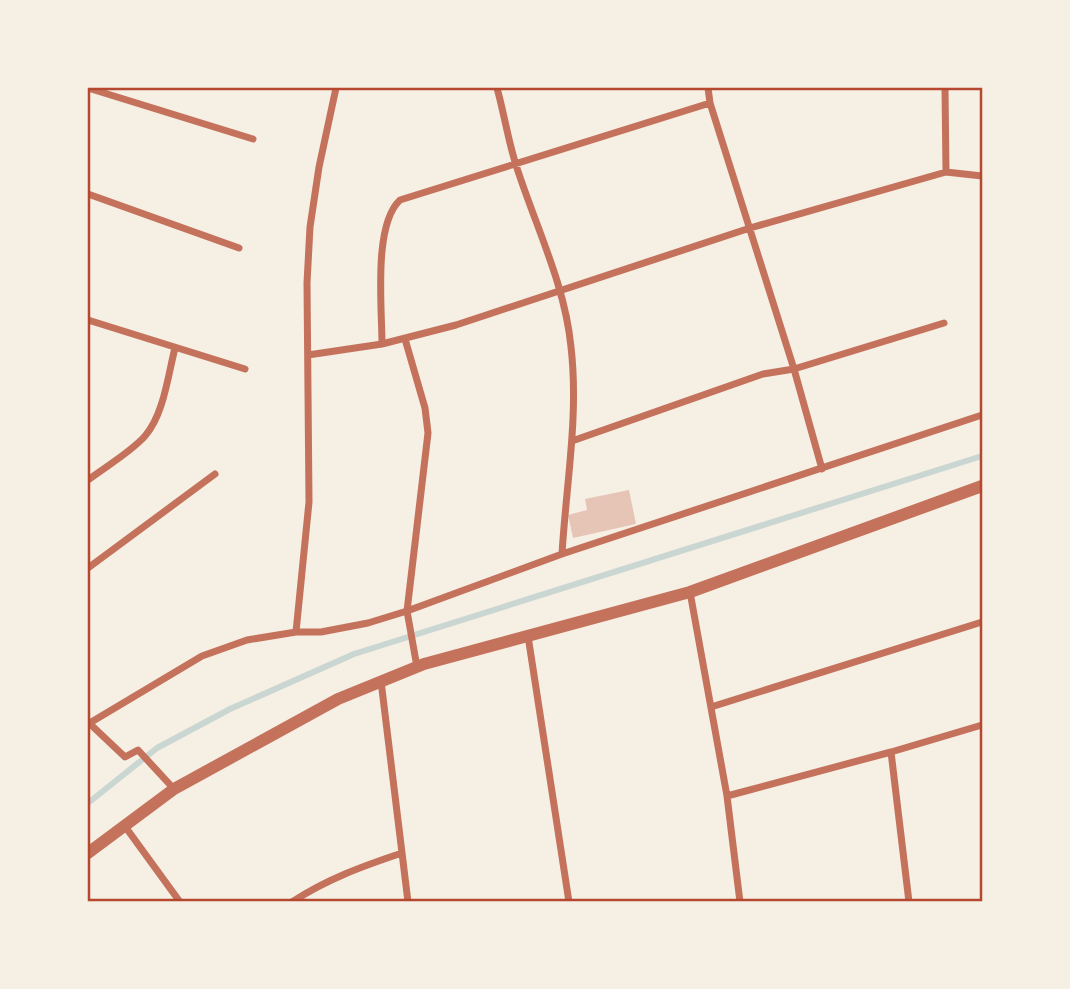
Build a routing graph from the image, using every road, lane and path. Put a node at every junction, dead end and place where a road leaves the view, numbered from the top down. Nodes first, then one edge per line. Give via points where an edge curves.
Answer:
1 (88, 88) edge
2 (336, 88) edge
3 (497, 88) edge
4 (708, 88) edge
5 (945, 88) edge
6 (710, 103) junction
7 (253, 139) dead end
8 (516, 164) junction
9 (946, 172) junction
10 (982, 176) edge
11 (88, 194) edge
12 (750, 228) junction
13 (239, 247) dead end
14 (560, 291) junction
15 (88, 320) edge
16 (943, 323) dead end
17 (405, 339) junction
18 (382, 344) junction
19 (175, 348) junction
20 (309, 355) junction
21 (245, 369) dead end
22 (794, 369) junction
23 (982, 415) edge
24 (572, 441) junction
25 (822, 470) junction
26 (215, 474) dead end
27 (88, 480) edge
28 (982, 486) edge
29 (562, 554) junction
30 (88, 568) edge
31 (690, 592) junction
32 (407, 611) junction
33 (982, 622) edge
34 (296, 632) junction
35 (528, 636) junction
36 (417, 667) junction
37 (381, 681) junction
38 (711, 707) junction
39 (88, 723) edge
40 (982, 726) edge
41 (891, 752) junction
42 (174, 789) junction
43 (727, 796) junction
44 (124, 825) junction
45 (88, 853) edge
46 (402, 853) junction
47 (180, 901) edge
48 (292, 901) edge
49 (408, 901) edge
50 (569, 901) edge
51 (740, 901) edge
52 (909, 901) edge

1 - 7 street
2 - 20 street via 310,227
3 - 8 street
4 - 6 street
5 - 9 street
6 - 8 street
6 - 12 street
8 - 14 street
8 - 18 street via 409,195 395,205 383,234
9 - 10 street
9 - 12 street
11 - 13 street
12 - 14 street
12 - 22 street
14 - 17 street
14 - 24 street via 571,345
15 - 19 street
16 - 22 street
17 - 18 street
17 - 32 street via 428,433
18 - 20 street
19 - 21 street
19 - 27 street via 160,406 145,437
20 - 34 street via 309,502
22 - 24 street via 763,374
22 - 25 street
23 - 25 street
24 - 29 street
25 - 29 street
26 - 30 street
28 - 31 street
29 - 32 street
31 - 35 street
31 - 38 street
32 - 34 street via 321,632
32 - 36 street
33 - 38 street
34 - 39 street via 247,640 202,656
35 - 36 street
35 - 50 street
36 - 37 street
37 - 42 street via 338,699
37 - 46 street
38 - 43 street
39 - 42 street via 125,757 138,750
40 - 41 street
41 - 43 street
41 - 52 street
42 - 44 street
43 - 51 street
44 - 45 street
44 - 47 street
46 - 48 street via 351,870
46 - 49 street

